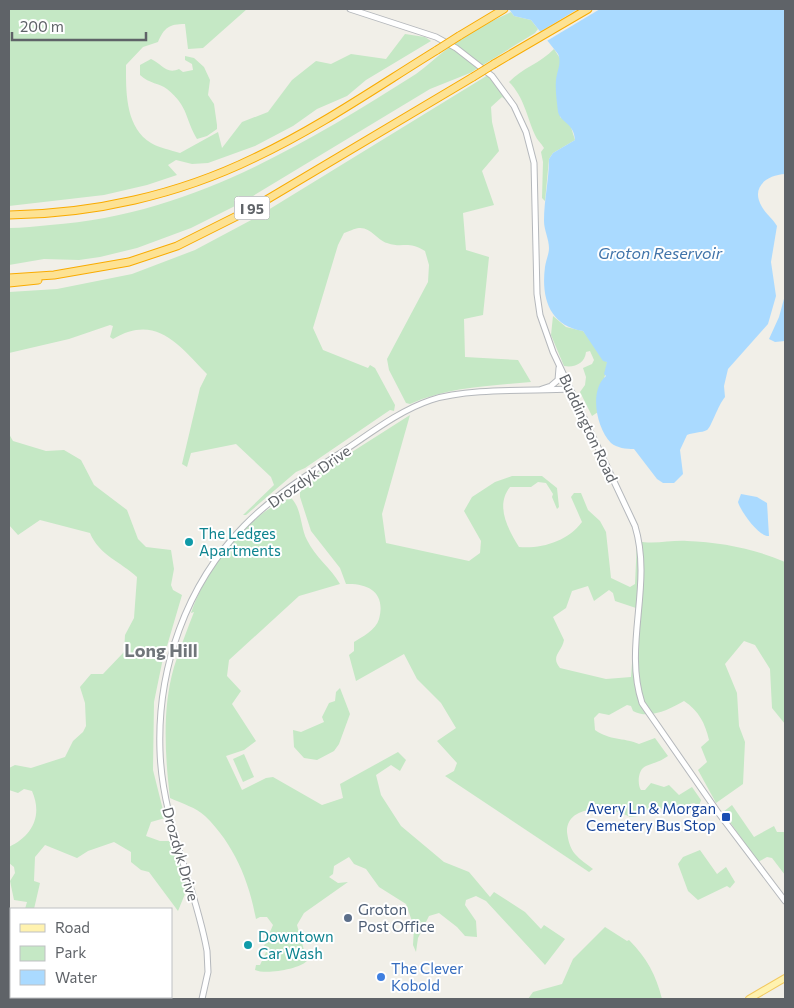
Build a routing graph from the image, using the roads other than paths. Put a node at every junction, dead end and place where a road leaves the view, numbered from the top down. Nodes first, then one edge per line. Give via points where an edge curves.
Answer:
1 (350, 9) edge
2 (588, 9) edge
3 (502, 10) edge
4 (9, 215) edge
5 (129, 262) junction
6 (9, 278) edge
7 (9, 283) edge
8 (558, 365) junction
9 (570, 389) junction
10 (537, 391) junction
11 (785, 901) edge
12 (785, 978) edge
13 (202, 999) edge
14 (749, 999) edge

1 - 8 street, Buddington Road via 454,46 492,76 510,98 526,132 534,163 537,294 544,328
2 - 5 highway, I 95, bridge via 228,221 177,246
3 - 4 highway, bridge via 283,143 210,177 118,204 78,211
5 - 6 highway, I 95 via 62,274
5 - 7 highway via 82,274
8 - 9 street, Buddington Road
8 - 10 street via 558,380
9 - 10 street, Drozdyk Drive
9 - 11 street, Buddington Road via 635,526 640,544 643,574 635,658 642,702 717,812
10 - 13 street, Drozdyk Drive via 451,395 394,418 290,486 263,508 225,548 193,598 172,651 165,679 160,753 169,814 207,951 208,972
12 - 14 main road

